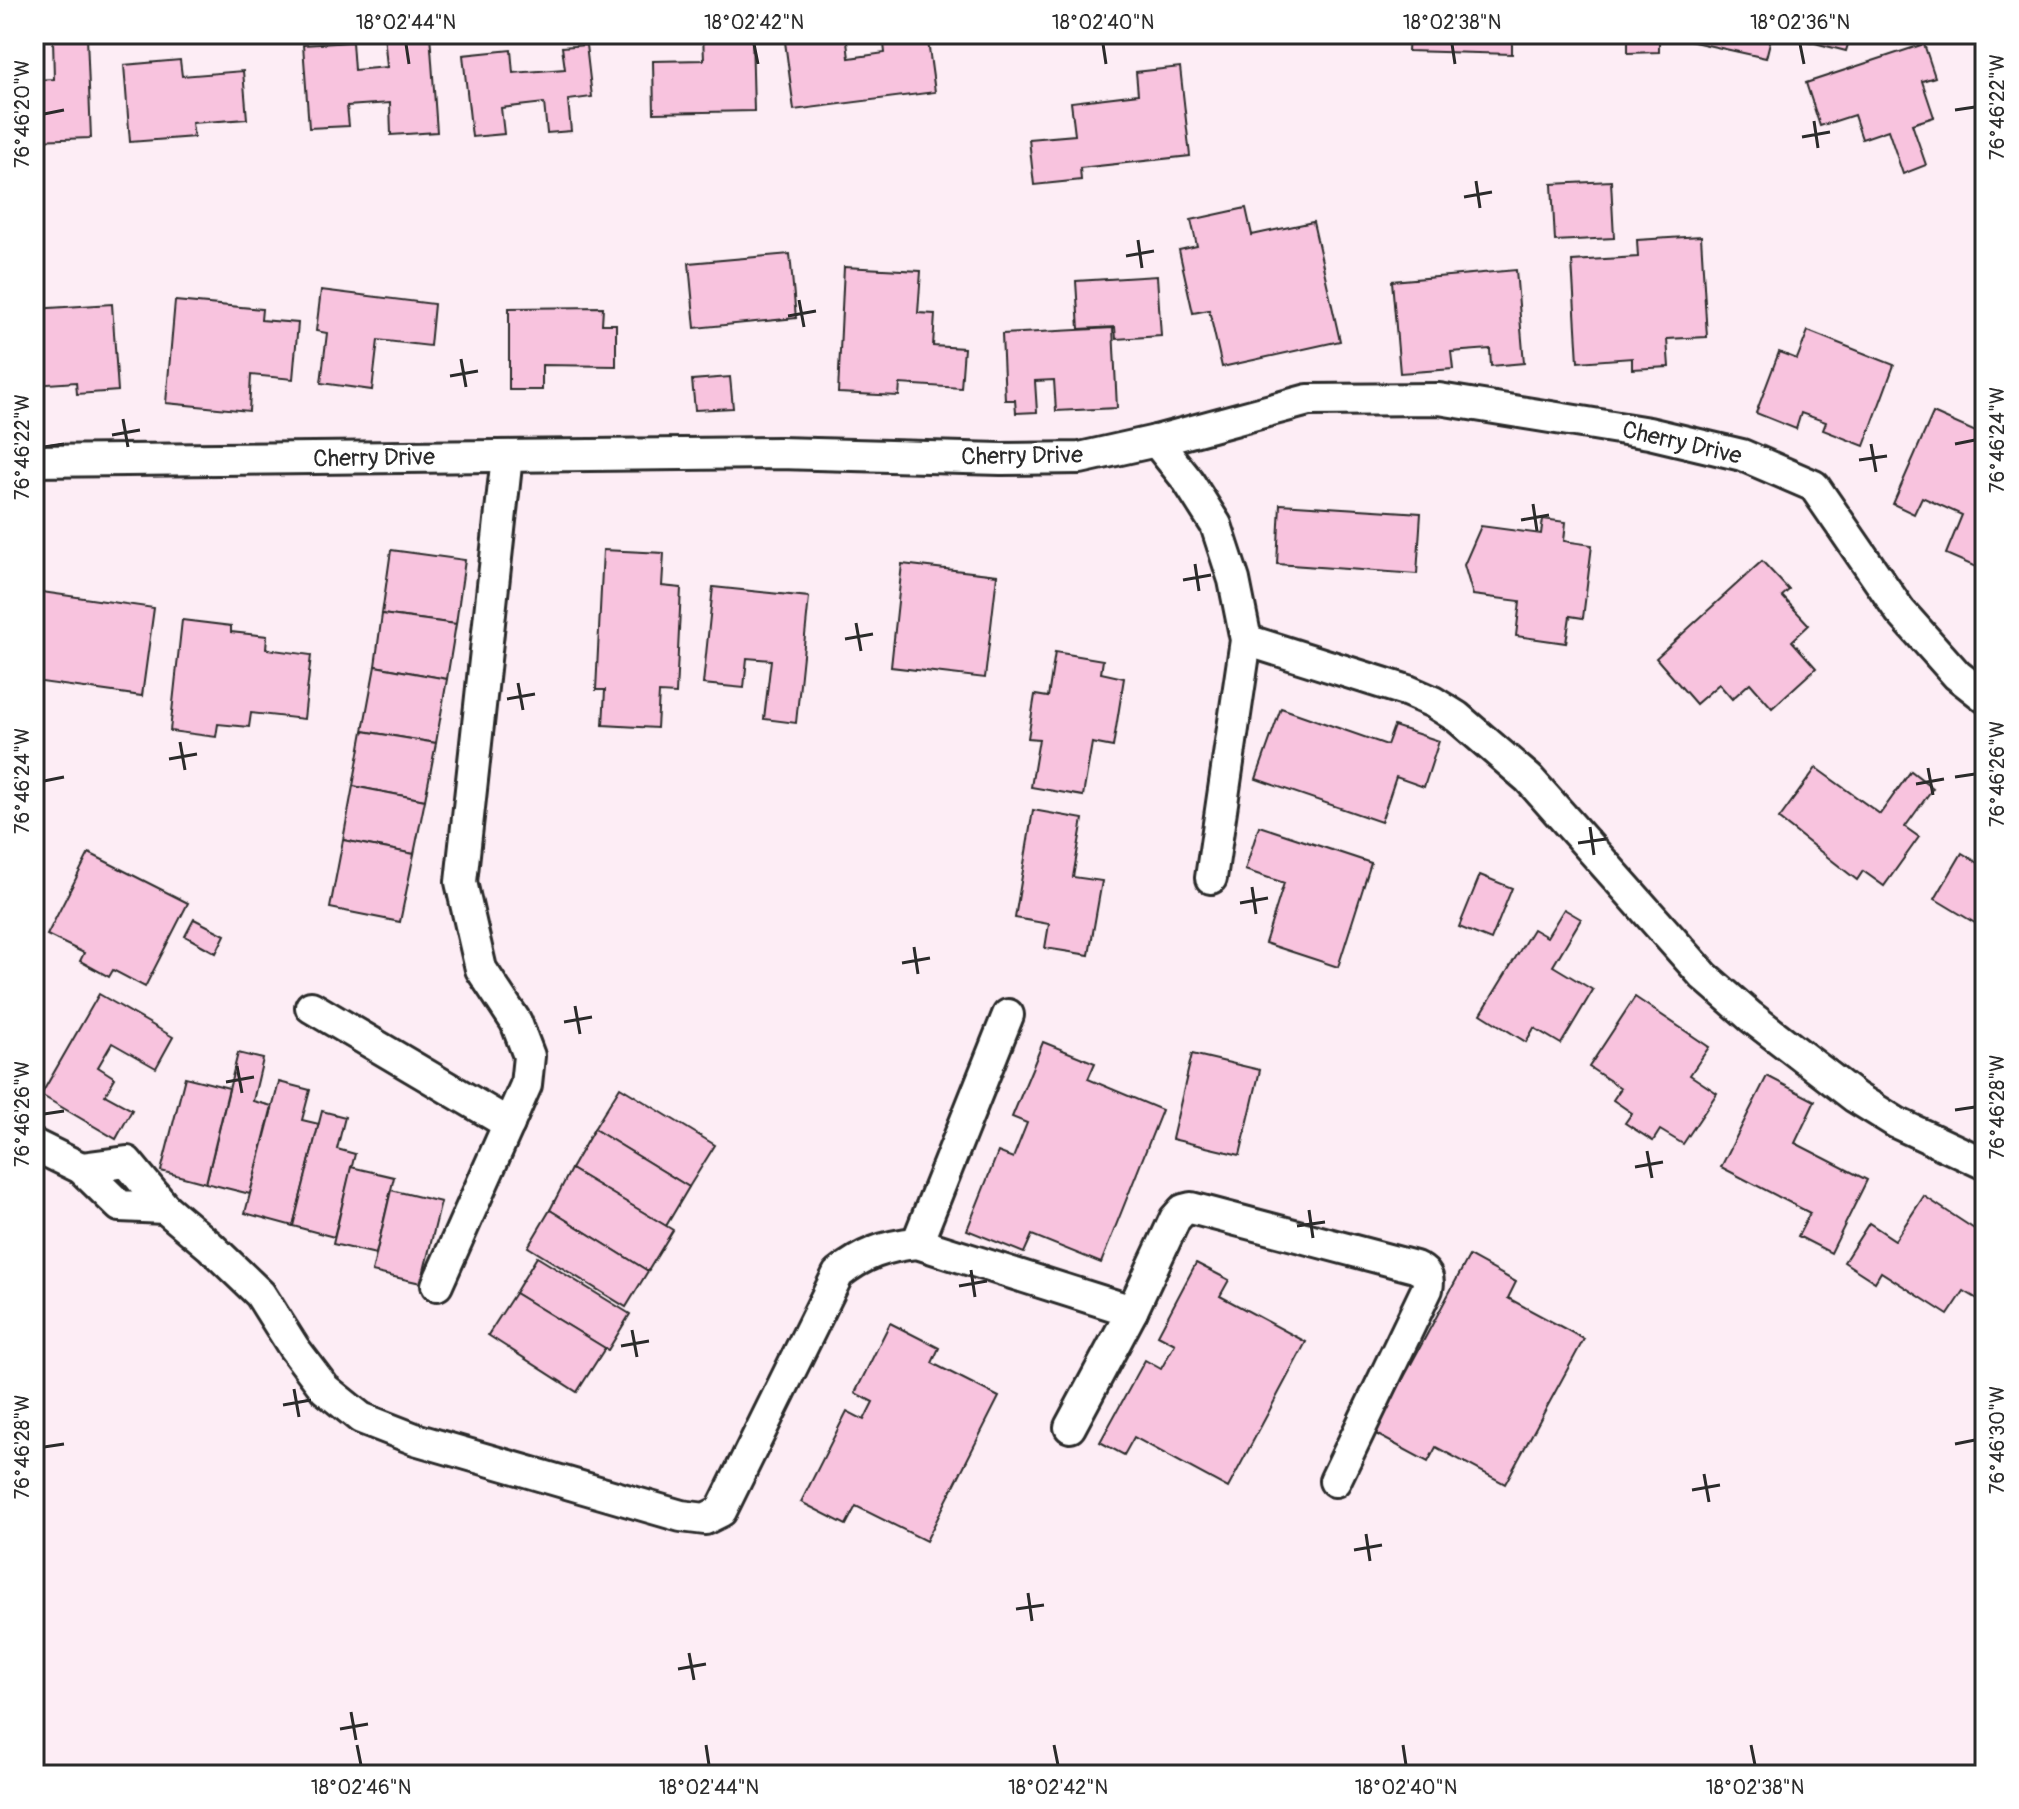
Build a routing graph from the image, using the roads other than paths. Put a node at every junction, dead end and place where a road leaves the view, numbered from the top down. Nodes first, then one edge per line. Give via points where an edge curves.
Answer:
1 (1156, 441) junction
2 (507, 456) junction
3 (34, 461) edge
4 (1246, 640) junction
5 (1985, 697) edge
6 (1211, 878) dead end
7 (311, 1007) dead end
8 (1008, 1015) dead end
9 (509, 1124) junction
10 (34, 1145) edge
11 (1985, 1164) edge
12 (917, 1243) junction
13 (437, 1285) dead end
14 (1132, 1311) junction
15 (1070, 1427) dead end
16 (1335, 1481) dead end

1 - 2 street, Cherry Drive via 1080,458
1 - 4 street via 1216,525
1 - 5 street, Cherry Drive via 1308,400 1439,399 1649,433 1742,455 1814,486 1900,611 1957,675
2 - 3 street, Cherry Drive
2 - 9 street via 461,882 481,969 516,1022 529,1056 526,1085
4 - 6 street
4 - 11 street via 1408,691 1457,717 1529,779 1704,976 1751,1017 1855,1097
7 - 9 street
8 - 12 street
9 - 13 street
10 - 12 street via 81,1168 120,1206 165,1208 260,1294 325,1389 361,1418 415,1439 705,1519 721,1511 728,1499 838,1274 887,1246
12 - 14 street
14 - 15 street
14 - 16 street via 1175,1219 1191,1208 1425,1272 1427,1289

